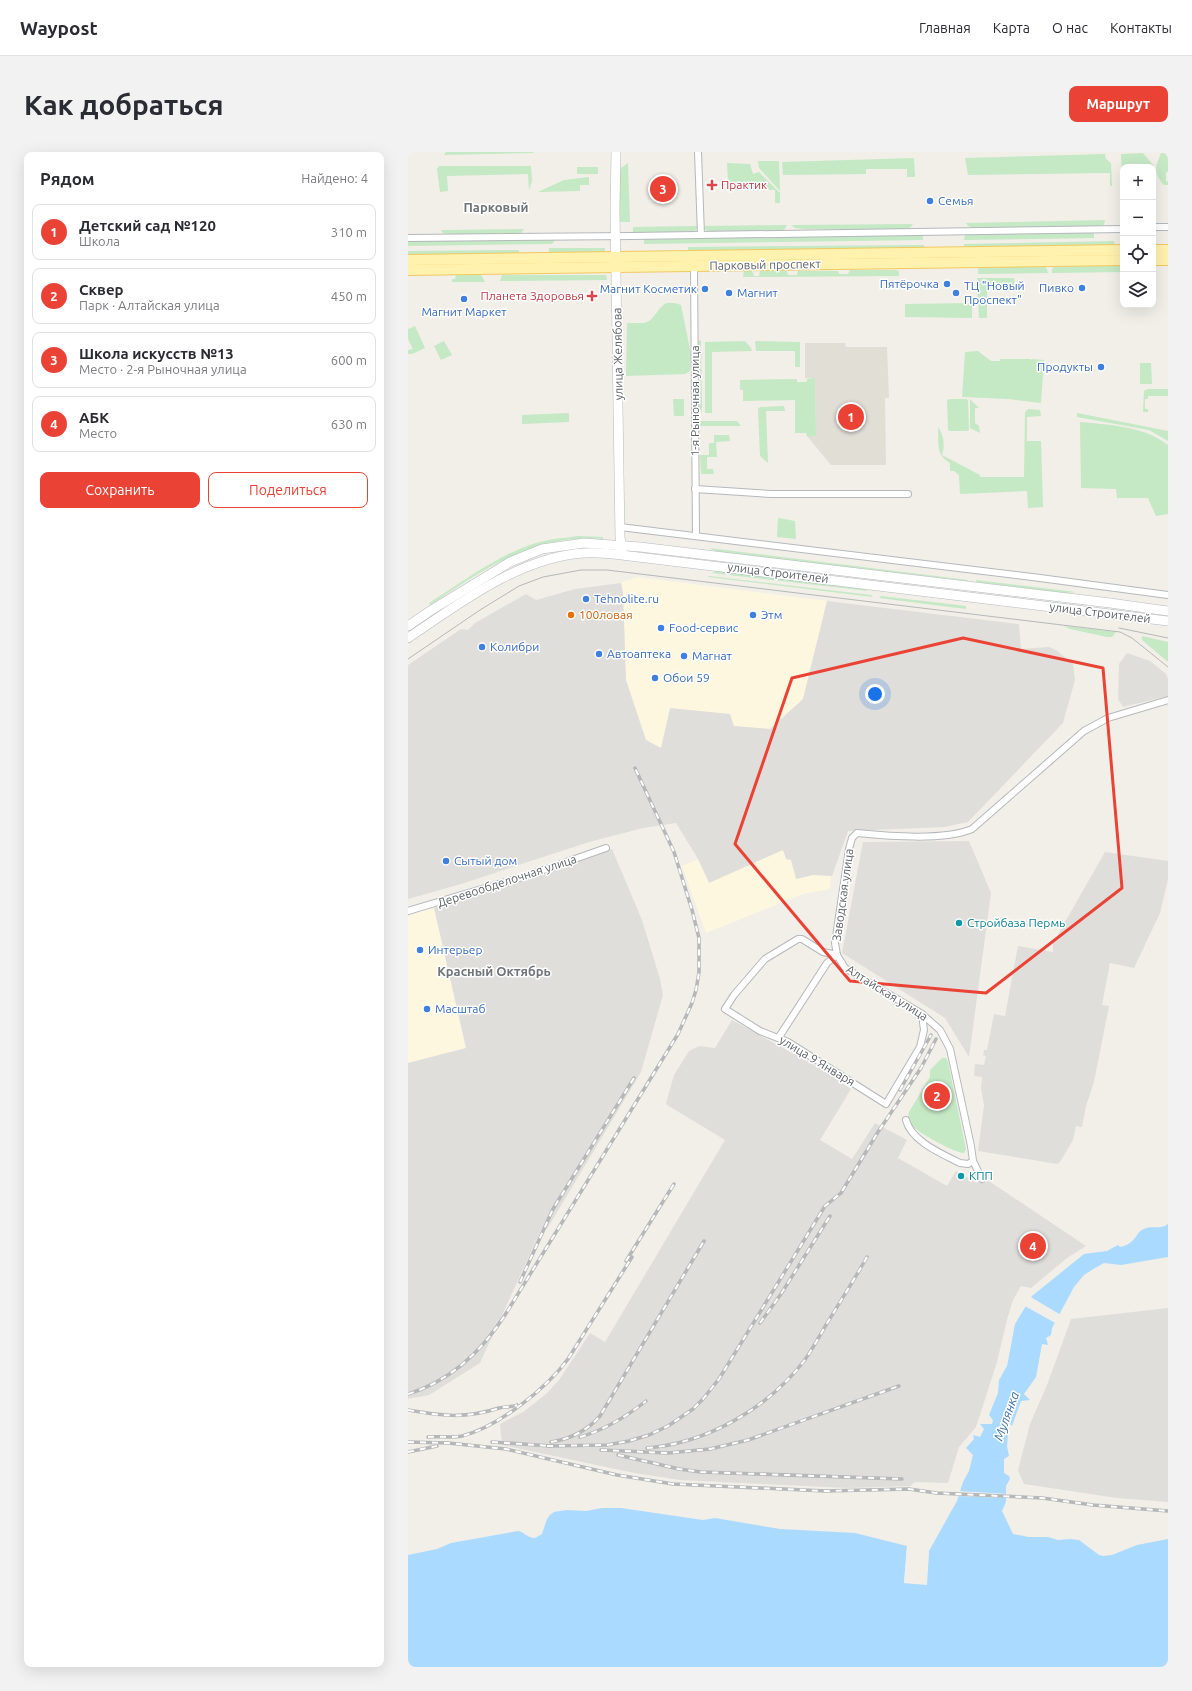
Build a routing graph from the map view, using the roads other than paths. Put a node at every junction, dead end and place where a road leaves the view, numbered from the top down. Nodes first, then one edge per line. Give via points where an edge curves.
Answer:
1 (616, 152) edge
2 (698, 152) edge
3 (1168, 227) edge
4 (1120, 228) edge
5 (1156, 228) edge
6 (700, 235) junction
7 (616, 236) junction
8 (408, 238) edge
9 (1120, 250) edge
10 (1156, 250) edge
11 (1168, 250) edge
12 (616, 256) junction
13 (408, 260) edge
14 (1120, 260) edge
15 (1156, 260) edge
16 (1168, 260) edge
17 (694, 266) junction
18 (616, 268) junction
19 (408, 270) edge
20 (695, 490) junction
21 (908, 494) dead end
22 (620, 527) junction
23 (696, 536) junction
24 (621, 545) junction
25 (623, 555) junction
26 (1168, 595) edge
27 (1168, 611) edge
28 (1168, 621) edge
29 (408, 626) edge
30 (408, 638) edge
31 (1168, 700) edge
32 (606, 848) dead end
33 (408, 911) edge
34 (837, 955) junction
35 (726, 1009) joint
36 (922, 1014) junction
37 (779, 1037) junction
38 (906, 1120) dead end
39 (972, 1161) junction
40 (982, 1179) dead end

1 - 7 main road, улица Желябова
2 - 6 street
3 - 5 street
4 - 6 street
6 - 7 street
7 - 8 street
7 - 12 main road, улица Желябова
9 - 12 main road, Парковый проспект
10 - 11 main road
12 - 13 main road, Парковый проспект
12 - 18 main road, улица Желябова
14 - 17 main road, Парковый проспект
15 - 16 main road
17 - 18 main road, Парковый проспект
17 - 20 street, 1-я Рыночная улица
18 - 19 main road, Парковый проспект
18 - 22 main road, улица Желябова
20 - 21 street via 771,494
20 - 23 street, 1-я Рыночная улица
22 - 23 street
22 - 24 main road, улица Желябова
23 - 26 street
24 - 25 main road, улица Желябова
24 - 27 main road, улица Строителей
24 - 29 main road, улица Строителей via 562,545 526,555 496,570
25 - 28 main road, улица Строителей
25 - 30 main road, улица Строителей via 584,553 530,565 502,578
31 - 34 street, Заводская улица via 1108,718 1084,731 981,823 962,834 901,836 856,833 849,850 835,943
32 - 33 street, Деревообделочная улица via 529,875
34 - 35 street, Алтайская улица via 823,952 800,939 765,959 734,995
34 - 36 street, Алтайская улица via 845,968
34 - 37 street, Заводская улица via 827,962
35 - 37 street, улица 9 Января via 760,1031
36 - 37 street, улица 9 Января via 924,1030 920,1047 886,1104
36 - 39 street, Алтайская улица via 940,1030 950,1049
38 - 39 street via 912,1134 922,1142 960,1163 968,1164
39 - 40 street

